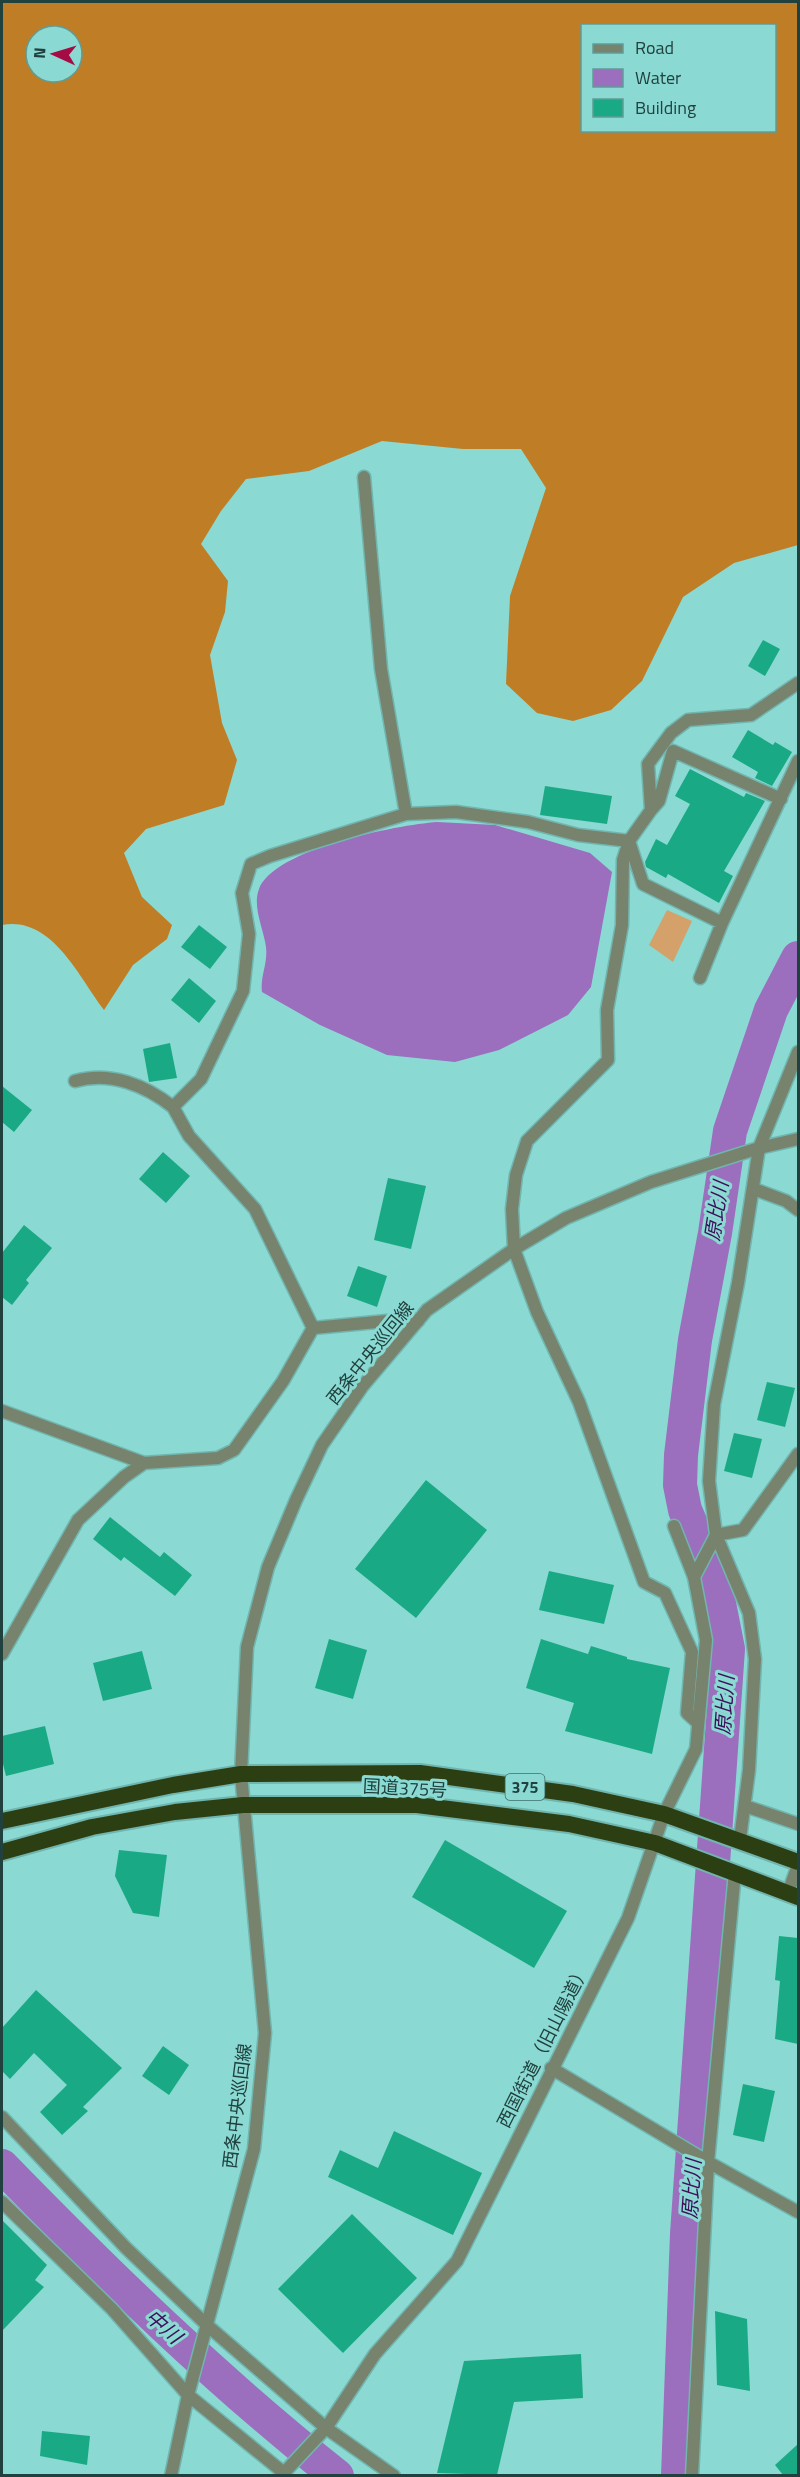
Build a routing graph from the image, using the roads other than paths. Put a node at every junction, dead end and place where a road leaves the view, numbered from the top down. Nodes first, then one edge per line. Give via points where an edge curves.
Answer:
1 (364, 477) dead end
2 (798, 683) edge
3 (798, 761) edge
4 (781, 799) junction
5 (651, 810) junction
6 (406, 814) junction
7 (629, 841) junction
8 (722, 923) junction
9 (700, 978) dead end
10 (798, 1052) edge
11 (75, 1081) dead end
12 (172, 1107) junction
13 (798, 1138) edge
14 (759, 1148) junction
15 (754, 1188) junction
16 (798, 1210) edge
17 (514, 1249) junction
18 (418, 1322) junction
19 (313, 1328) junction
20 (2, 1411) edge
21 (798, 1454) edge
22 (144, 1463) junction
23 (674, 1526) dead end
24 (716, 1535) junction
25 (694, 1577) junction
26 (2, 1654) edge
27 (698, 1723) junction
28 (241, 1774) junction
29 (243, 1805) junction
30 (745, 1806) junction
31 (664, 1814) junction
32 (2, 1821) edge
33 (798, 1824) edge
34 (740, 1839) junction
35 (655, 1843) junction
36 (2, 1852) edge
37 (798, 1864) edge
38 (735, 1872) junction
39 (793, 1895) edge
40 (551, 2068) junction
41 (2, 2117) edge
42 (704, 2160) junction
43 (2, 2202) edge
44 (798, 2212) edge
45 (207, 2330) junction
46 (189, 2391) junction
47 (323, 2431) junction
48 (286, 2472) edge
49 (171, 2475) edge
50 (394, 2475) edge
51 (692, 2475) edge

1 - 6 street via 381,669
2 - 5 street via 751,716 688,720 671,733 648,764
3 - 4 street
4 - 5 street via 673,752 659,801
4 - 8 street
5 - 7 street
6 - 7 street via 456,812
6 - 12 street via 251,864 242,893 249,934 243,991 201,1079
7 - 8 street via 643,884
7 - 17 street via 623,860 622,925 607,1010 608,1060 527,1141 516,1174 512,1209
8 - 9 street
10 - 14 street
11 - 12 street via 122,1079 157,1095
12 - 19 street via 189,1136 255,1209
13 - 14 street, 西条中央巡回線
14 - 15 street
14 - 17 street, 西条中央巡回線 via 651,1182 566,1218
15 - 16 street
15 - 24 street via 714,1404 709,1481
17 - 18 street, 西条中央巡回線 via 427,1310
17 - 27 street via 537,1312 579,1402 644,1582 665,1593 692,1652 687,1713
18 - 19 street via 408,1319
18 - 28 street, 西条中央巡回線 via 362,1387 322,1445 268,1567 247,1647
19 - 22 street via 283,1381 234,1450 218,1458
20 - 22 street
21 - 24 street via 743,1530
22 - 26 street via 78,1520
23 - 25 street, 西国街道（旧山陽道）
24 - 25 street
24 - 30 street via 749,1613 755,1659
25 - 27 street, 西国街道（旧山陽道） via 706,1640
27 - 31 street, 西国街道（旧山陽道） via 696,1749
28 - 29 street, 西条中央巡回線
28 - 31 highway, 国道375号 / 375 via 420,1773 573,1794
28 - 32 highway, 国道375号 / 375
29 - 35 highway, 国道375号 / 375 via 417,1805 569,1824
29 - 36 highway, 国道375号 / 375 via 119,1821
29 - 45 street, 西条中央巡回線 via 265,2032 254,2149
30 - 33 street
30 - 34 street
31 - 34 highway, 国道375号 / 375
31 - 35 street, 西国街道（旧山陽道）
34 - 37 highway, 国道375号 / 375
35 - 38 highway, 国道375号 / 375
35 - 40 street, 西国街道（旧山陽道） via 628,1918
37 - 39 street
38 - 39 highway, 国道375号 / 375
38 - 42 street
40 - 42 street
40 - 47 street, 西国街道（旧山陽道） via 457,2261 375,2354
41 - 45 street
42 - 44 street
42 - 51 street
43 - 46 street
45 - 46 street, 西条中央巡回線
45 - 47 street
46 - 48 street
46 - 49 street, 西条中央巡回線
47 - 48 street, 西国街道（旧山陽道）
47 - 50 street

